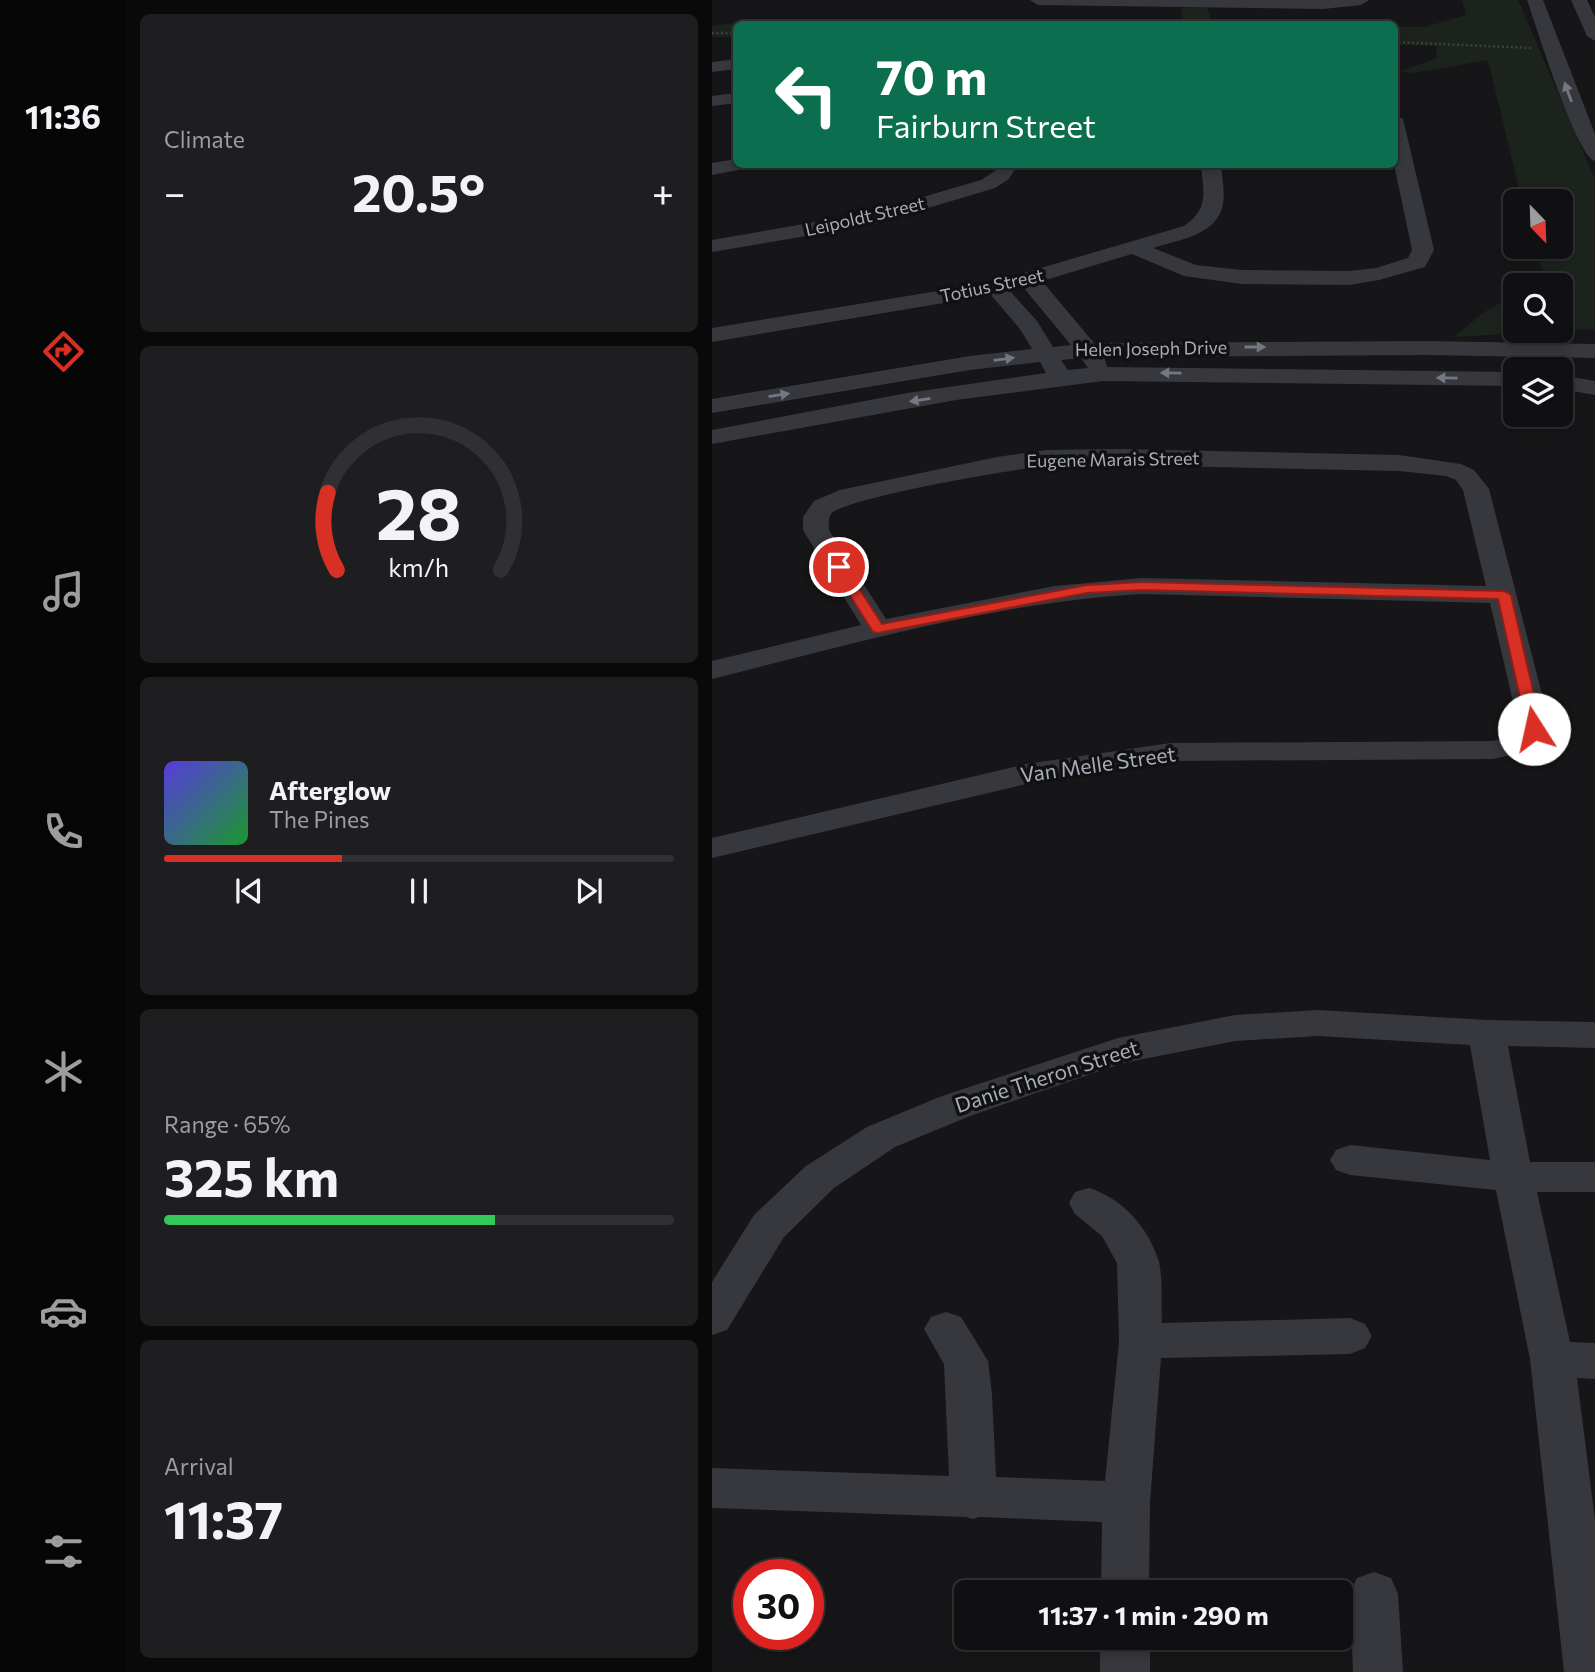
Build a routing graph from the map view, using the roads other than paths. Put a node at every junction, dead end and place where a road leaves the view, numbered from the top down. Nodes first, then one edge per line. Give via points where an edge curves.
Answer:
1 (1038, 0) edge
2 (1361, 0) edge
3 (1535, 0) edge
4 (1183, 1) edge
5 (1584, 1) edge
6 (1595, 36) edge
7 (733, 64) edge
8 (712, 67) edge
9 (733, 98) edge
10 (712, 101) edge
11 (1398, 137) edge
12 (1593, 146) edge
13 (733, 166) edge
14 (1006, 168) edge
15 (1211, 168) edge
16 (712, 169) edge
17 (712, 246) edge
18 (1135, 248) junction
19 (1029, 280) junction
20 (996, 288) junction
21 (712, 335) edge
22 (1595, 337) edge
23 (1425, 348) junction
24 (1088, 350) junction
25 (1595, 351) edge
26 (1047, 353) junction
27 (1103, 374) junction
28 (1061, 378) junction
29 (1503, 379) edge
30 (1595, 380) edge
31 (1573, 381) edge
32 (1573, 383) edge
33 (1595, 388) edge
34 (712, 406) edge
35 (712, 437) edge
36 (1504, 595) junction
37 (878, 629) junction
38 (712, 670) edge
39 (712, 848) edge
40 (1487, 1033) junction
41 (1595, 1035) edge
42 (1350, 1160) dead end
43 (1512, 1177) junction
44 (1595, 1177) edge
45 (1089, 1203) dead end
46 (712, 1318) edge
47 (946, 1329) dead end
48 (1350, 1336) dead end
49 (1141, 1340) junction
50 (1552, 1359) junction
51 (1595, 1361) edge
52 (712, 1488) edge
53 (973, 1499) junction
54 (1126, 1502) junction
55 (1125, 1580) edge
56 (1375, 1594) dead end
57 (1125, 1650) edge
58 (1590, 1657) edge
59 (1125, 1672) edge
60 (1378, 1672) edge

1 - 4 street
2 - 4 street via 1323,4
12 -> 3 street
5 - 6 street
7 - 8 street
9 - 10 street
11 - 18 street via 1423,250 1417,262 1349,278 1242,277 1192,271
13 - 16 street
14 - 17 street, Leipoldt Street via 988,184 871,219
15 - 18 street, Totius Street via 1213,210 1207,221
18 - 19 street, Totius Street
19 - 20 street, Totius Street
19 - 24 street
20 - 21 street, Totius Street
20 - 26 street
22 - 23 street
24 -> 23 street, Helen Joseph Drive
23 - 25 street, Helen Joseph Drive
24 - 26 street, Helen Joseph Drive
24 - 27 street
26 - 28 street
34 -> 26 street, Helen Joseph Drive
27 - 28 street, Helen Joseph Drive
29 -> 27 street, Helen Joseph Drive
28 -> 35 street, Helen Joseph Drive
30 - 31 street
32 - 33 street
36 - 37 street via 1087,589
36 - 37 street, Eugene Marais Street via 1476,489 1465,475 1452,469 1399,463 1047,458 849,496 823,507 816,517 816,530
36 - 39 street, Van Melle Street via 1534,729 1517,744 1493,750 1171,752 1026,774
37 - 38 street
40 - 41 street, Danie Theron Street
40 - 43 street
40 - 46 street, Danie Theron Street via 1318,1023 1235,1028 1117,1051 956,1106 881,1137 820,1177 769,1226
42 - 43 street
43 - 44 street
43 - 50 street
45 - 49 street via 1117,1225 1138,1263
47 - 53 street via 966,1361
48 - 49 street
49 - 54 street
50 - 51 street
50 - 58 street
52 - 53 street
53 - 54 street
54 - 55 street
56 - 60 street
57 - 59 street

